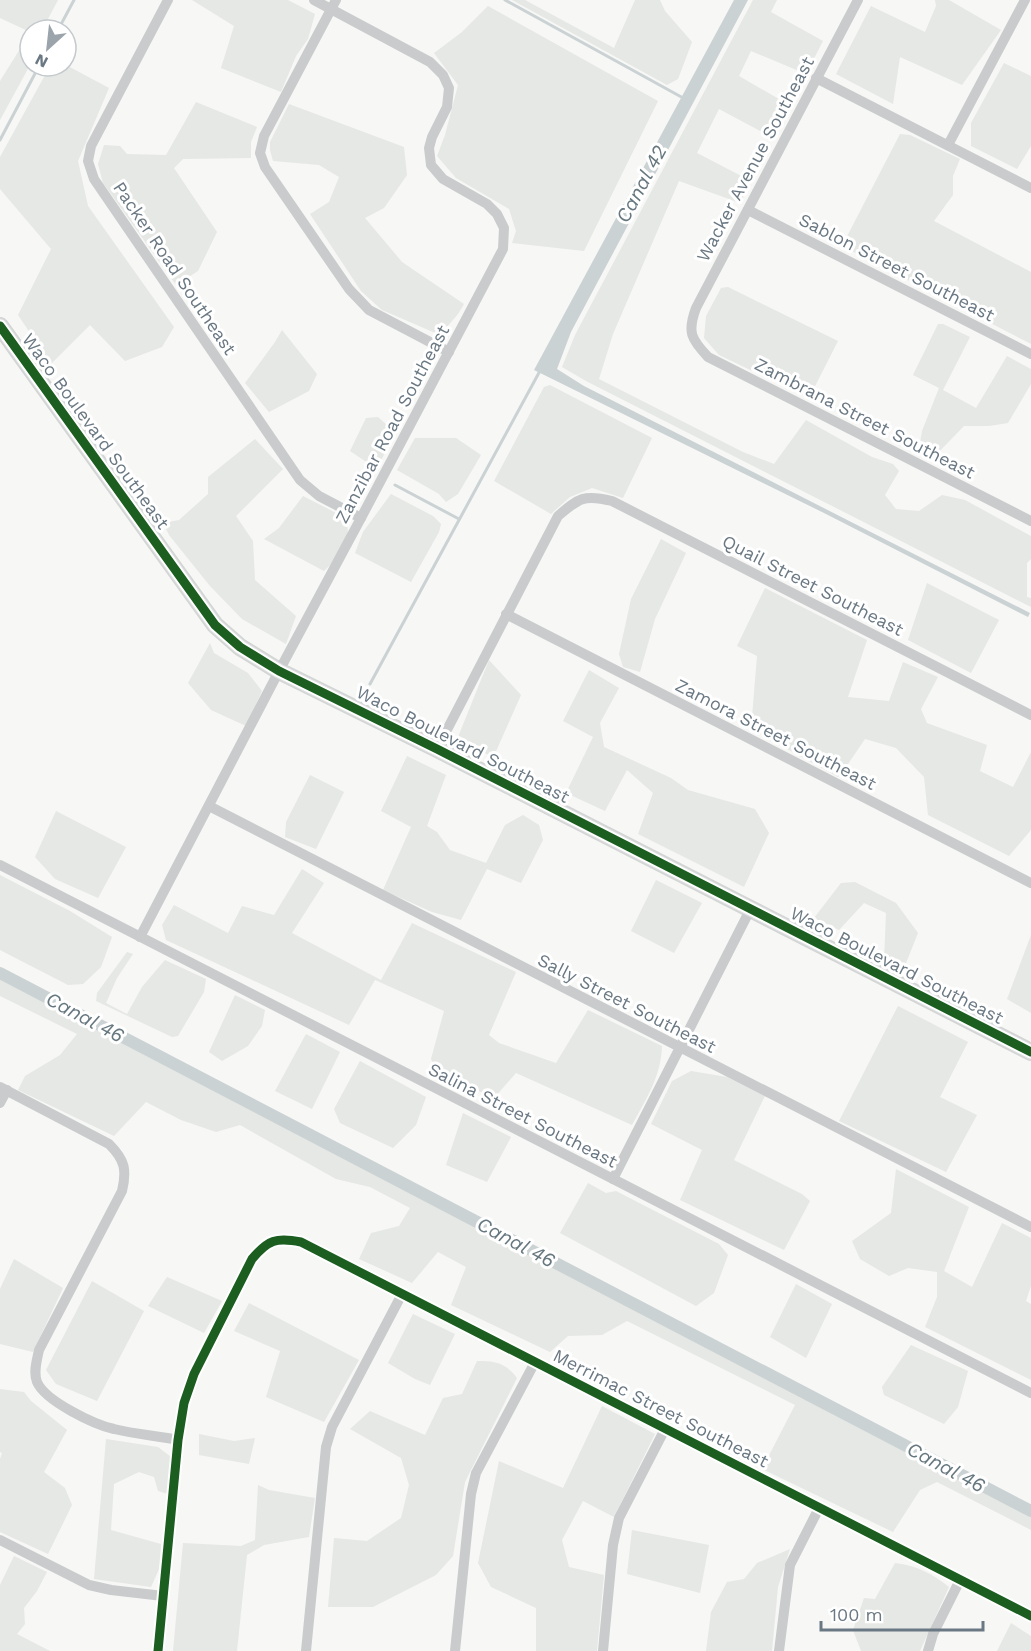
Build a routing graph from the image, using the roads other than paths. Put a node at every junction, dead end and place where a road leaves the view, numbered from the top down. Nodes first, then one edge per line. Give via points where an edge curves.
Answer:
1 (168, 0) edge
2 (314, 0) edge
3 (858, 0) edge
4 (1025, 0) edge
5 (333, 4) edge
6 (816, 78) junction
7 (948, 146) junction
8 (1031, 188) edge
9 (748, 210) junction
10 (0, 326) edge
11 (693, 336) joint
12 (449, 352) junction
13 (1031, 354) edge
14 (361, 518) junction
15 (1031, 521) edge
16 (506, 614) junction
17 (279, 671) junction
18 (1031, 715) edge
19 (437, 749) junction
20 (209, 806) junction
21 (0, 865) edge
22 (1031, 883) edge
23 (751, 908) junction
24 (140, 937) junction
25 (680, 1048) junction
26 (1031, 1052) edge
27 (3, 1089) edge
28 (0, 1104) edge
29 (613, 1179) junction
30 (1031, 1227) edge
31 (402, 1294) junction
32 (535, 1362) junction
33 (1031, 1393) edge
34 (665, 1429) junction
35 (178, 1440) junction
36 (819, 1508) junction
37 (0, 1540) edge
38 (960, 1580) junction
39 (163, 1596) junction
40 (1031, 1616) edge
41 (158, 1651) edge
42 (306, 1651) edge
43 (455, 1651) edge
44 (603, 1651) edge
45 (779, 1651) edge
46 (928, 1651) edge

1 - 14 street, Packer Road Southeast via 91,146 88,161 94,179 300,480 319,496
2 - 5 street, Zanzibar Road Southeast
3 - 6 street, Wacker Avenue Southeast
4 - 7 street
5 - 12 street via 264,136 260,153 265,167 349,289 369,309
5 - 12 street, Zanzibar Road Southeast via 429,62 443,75 449,88 447,106 429,148 431,165 443,180 487,204 498,214 504,228 503,249
6 - 7 street
6 - 9 street, Wacker Avenue Southeast
7 - 8 street
9 - 11 street, Wacker Avenue Southeast via 696,308 691,323
9 - 13 street, Sablon Street Southeast
10 - 17 street, Waco Boulevard Southeast via 215,625 240,647
11 - 15 street, Zambrana Street Southeast via 708,357
12 - 14 street, Zanzibar Road Southeast
14 - 17 street, Zanzibar Road Southeast
16 - 18 street, Quail Street Southeast via 558,516 576,500 594,497 612,501
16 - 19 street
16 - 22 street, Zamora Street Southeast
17 - 19 street, Waco Boulevard Southeast
17 - 20 street, Zanzibar Road Southeast
19 - 23 street, Waco Boulevard Southeast
20 - 24 street, Zanzibar Road Southeast
20 - 25 street, Sally Street Southeast
21 - 24 street, Salina Street Southeast
23 - 25 street
23 - 26 street, Waco Boulevard Southeast
24 - 29 street, Salina Street Southeast
25 - 29 street
25 - 30 street, Sally Street Southeast
27 - 28 street
27 - 35 street via 109,1144 124,1165 122,1191 39,1350 37,1381 59,1404 102,1425
29 - 33 street, Salina Street Southeast
31 - 32 street, Merrimac Street Southeast
31 - 35 street, Merrimac Street Southeast via 301,1242 284,1239 264,1246 252,1259 194,1374
31 - 42 street via 332,1427 326,1448
32 - 34 street, Merrimac Street Southeast
32 - 43 street via 476,1473
34 - 36 street, Merrimac Street Southeast
34 - 44 street via 619,1518
35 - 39 street
36 - 38 street, Merrimac Street Southeast
36 - 45 street via 790,1565
37 - 39 street via 89,1585
38 - 40 street, Merrimac Street Southeast
38 - 46 street
39 - 41 street

